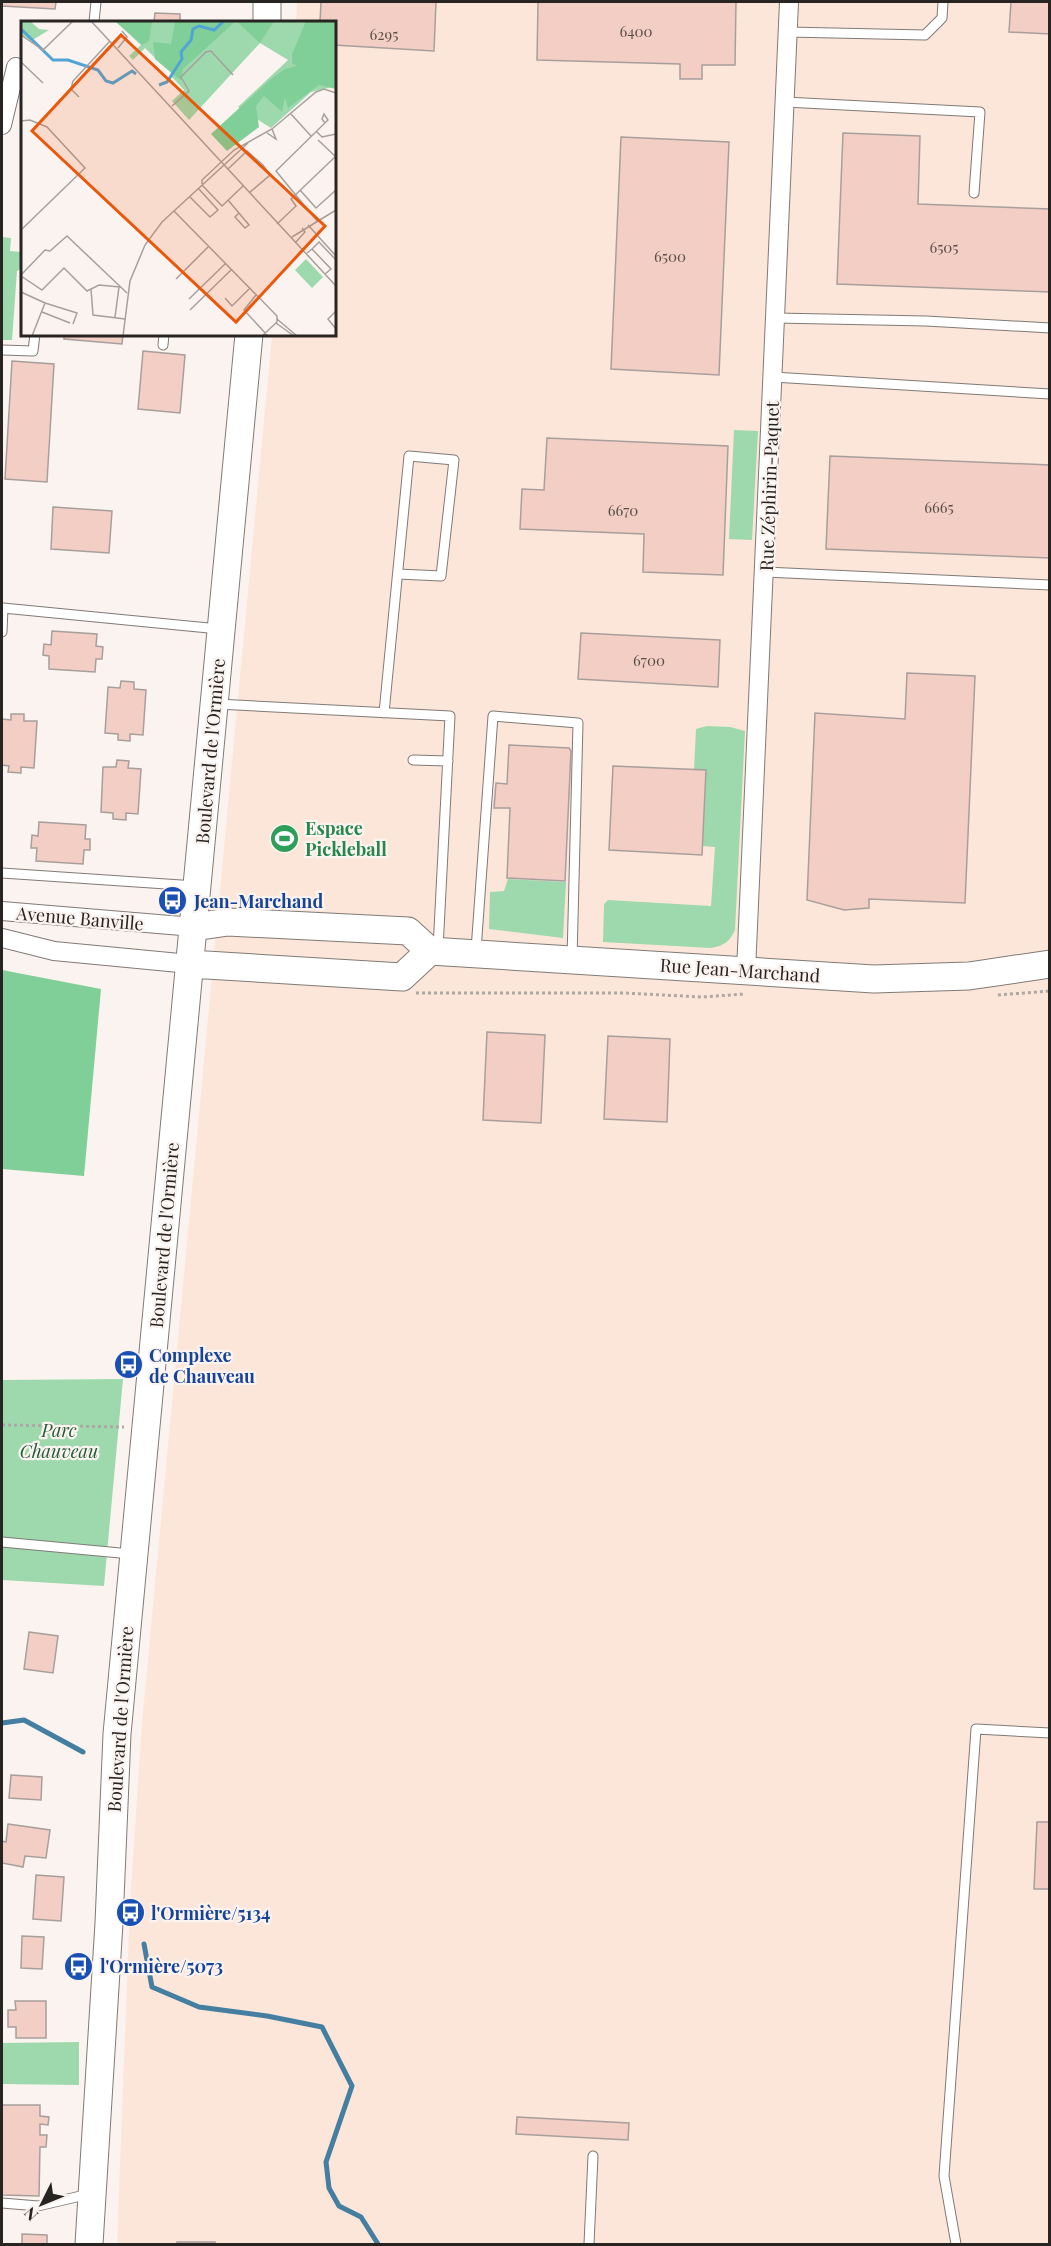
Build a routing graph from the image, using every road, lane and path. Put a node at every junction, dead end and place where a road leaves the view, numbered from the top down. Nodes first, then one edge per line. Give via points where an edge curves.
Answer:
1 (96, 2) edge
2 (267, 2) edge
3 (789, 2) edge
4 (943, 2) edge
5 (94, 21) edge
6 (267, 21) edge
7 (788, 33) junction
8 (13, 66) edge
9 (785, 102) junction
10 (2, 125) edge
11 (974, 193) dead end
12 (776, 318) junction
13 (1050, 328) edge
14 (35, 336) edge
15 (249, 336) edge
16 (2, 350) edge
17 (773, 377) junction
18 (1050, 394) edge
19 (765, 572) junction
20 (398, 574) junction
21 (1050, 585) edge
22 (222, 630) junction
23 (2, 632) edge
24 (215, 704) junction
25 (384, 713) junction
26 (413, 760) dead end
27 (448, 761) junction
28 (2, 873) edge
29 (198, 886) junction
30 (2, 911) edge
31 (194, 927) junction
32 (2, 938) edge
33 (434, 952) junction
34 (475, 952) junction
35 (572, 959) junction
36 (190, 964) junction
37 (1050, 964) edge
38 (749, 982) junction
39 (1050, 991) edge
40 (411, 993) dead end
41 (993, 995) dead end
42 (2, 1425) edge
43 (125, 1427) dead end
44 (2, 1542) edge
45 (134, 1554) junction
46 (1050, 1733) edge
47 (593, 2156) dead end
48 (92, 2193) junction
49 (2, 2203) edge
50 (88, 2244) edge
51 (589, 2244) edge
52 (956, 2244) edge

1 - 5 lane
2 - 6 main road
3 - 7 street, Rue Zéphirin-Paquet
4 - 7 lane via 942,18 925,35
7 - 9 street, Rue Zéphirin-Paquet
8 - 10 street
9 - 11 lane via 980,112
9 - 12 street, Rue Zéphirin-Paquet
12 - 13 lane
12 - 17 street, Rue Zéphirin-Paquet
14 - 16 lane via 33,351
15 - 22 main road, Boulevard de l'Ormière
17 - 18 lane
17 - 19 street, Rue Zéphirin-Paquet
19 - 21 lane
19 - 38 street, Rue Zéphirin-Paquet
20 - 20 lane via 409,456 454,460 441,576
20 - 25 lane
22 - 23 lane via 3,608
22 - 24 main road, Boulevard de l'Ormière
24 - 25 lane
24 - 29 main road, Boulevard de l'Ormière
25 - 27 lane via 450,716
26 - 27 lane
27 - 33 lane
28 - 29 lane
29 - 31 main road, Boulevard de l'Ormière
30 - 31 street, Avenue Banville
31 - 33 main road via 228,922 408,931
31 - 36 main road, Boulevard de l'Ormière
32 - 36 street, Avenue Banville via 54,951
33 - 34 main road, Rue Jean-Marchand
33 - 36 main road via 402,977
34 - 35 main road, Rue Jean-Marchand
34 - 35 lane via 493,716 578,723
35 - 38 main road, Rue Jean-Marchand
36 - 45 main road, Boulevard de l'Ormière
37 - 38 main road, Rue Jean-Marchand via 969,976
38 - 40 path via 702,997
39 - 41 path
42 - 43 path
44 - 45 lane
45 - 48 main road, Boulevard de l'Ormière via 117,1734
46 - 52 lane via 976,1729 944,2176
47 - 51 lane
48 - 49 lane via 38,2206
48 - 50 main road, Boulevard de l'Ormière

